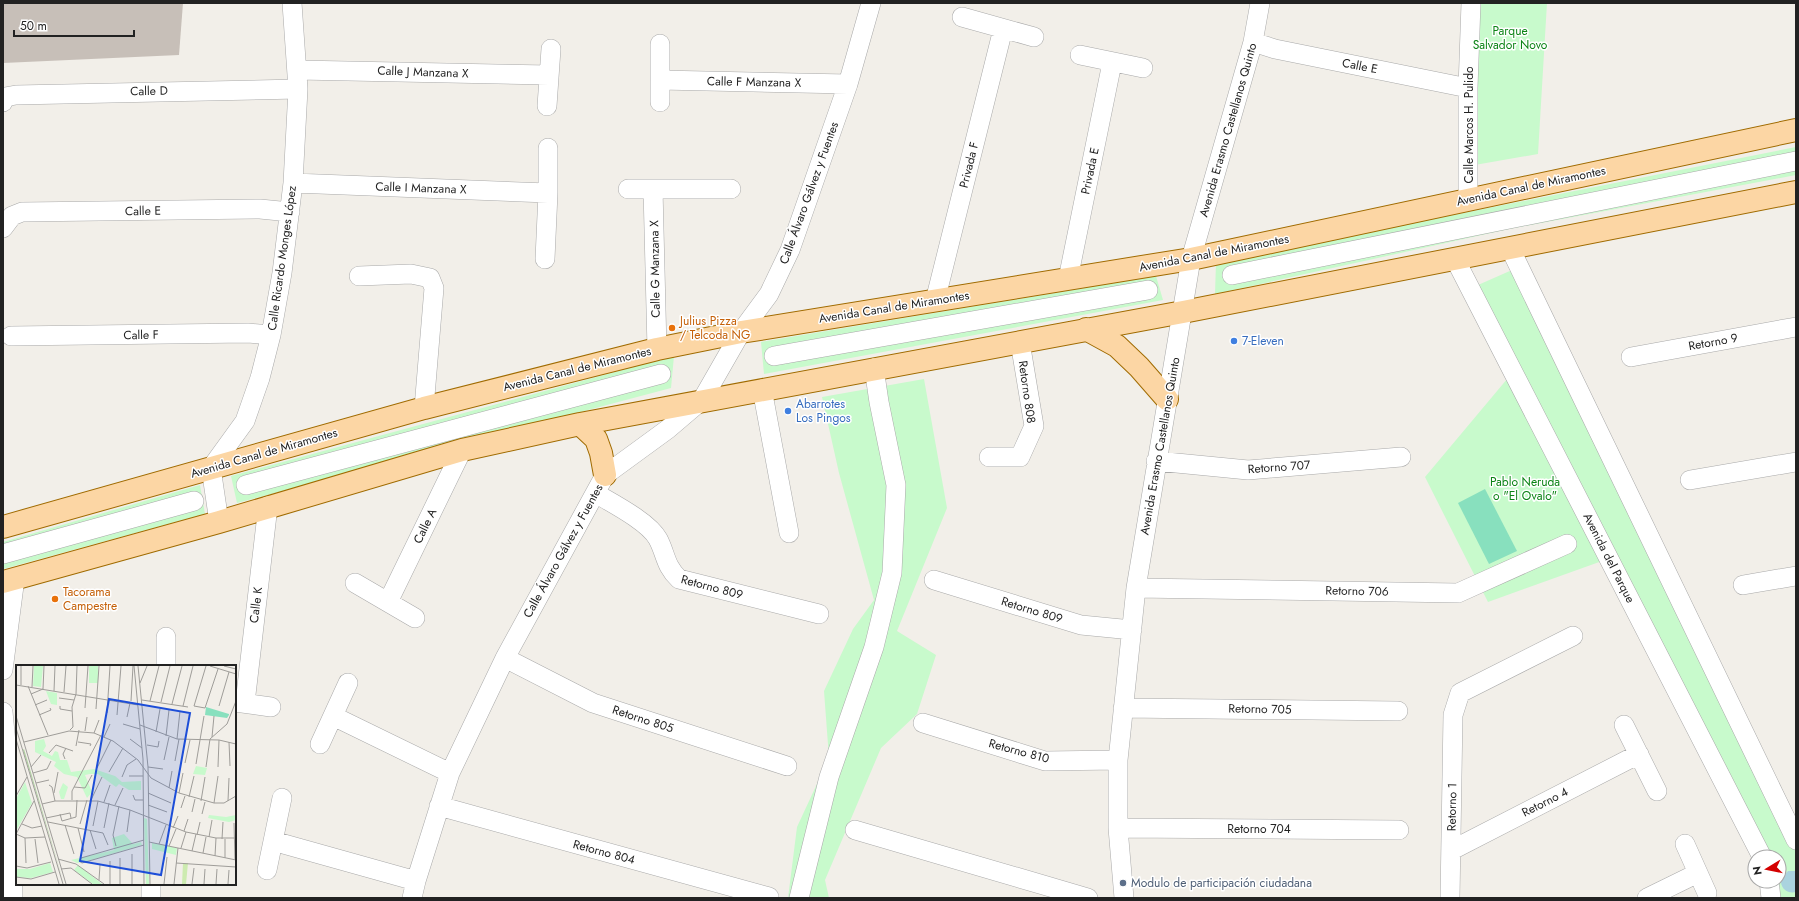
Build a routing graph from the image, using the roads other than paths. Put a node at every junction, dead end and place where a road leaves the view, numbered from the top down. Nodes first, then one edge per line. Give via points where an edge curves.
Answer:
1 (292, 3) edge
2 (871, 3) edge
3 (1260, 3) edge
4 (1470, 3) edge
5 (962, 17) dead end
6 (1002, 29) junction
7 (1034, 37) dead end
8 (1253, 42) junction
9 (660, 44) dead end
10 (551, 49) dead end
11 (1080, 55) dead end
12 (1112, 63) junction
13 (1143, 68) dead end
14 (298, 70) junction
15 (549, 75) junction
16 (660, 80) junction
17 (848, 84) junction
18 (1468, 88) junction
19 (298, 89) junction
20 (3, 102) edge
21 (660, 102) dead end
22 (547, 106) dead end
23 (1796, 130) edge
24 (548, 148) dead end
25 (1796, 161) edge
26 (293, 183) junction
27 (653, 188) junction
28 (628, 189) dead end
29 (731, 189) dead end
30 (1796, 192) edge
31 (548, 193) junction
32 (1468, 199) junction
33 (290, 212) junction
34 (3, 228) edge
35 (1510, 248) junction
36 (545, 259) dead end
37 (1191, 259) junction
38 (1455, 259) junction
39 (1232, 275) dead end
40 (360, 276) dead end
41 (1068, 279) junction
42 (1148, 290) dead end
43 (935, 301) junction
44 (1183, 312) junction
45 (1796, 327) edge
46 (1086, 329) junction
47 (741, 332) junction
48 (271, 335) junction
49 (11, 336) dead end
50 (1020, 342) junction
51 (657, 349) junction
52 (774, 356) dead end
53 (1631, 357) dead end
54 (874, 368) junction
55 (661, 374) dead end
56 (762, 389) junction
57 (1167, 398) junction
58 (702, 400) junction
59 (424, 408) junction
60 (580, 424) junction
61 (462, 450) junction
62 (989, 457) dead end
63 (1401, 457) dead end
64 (1156, 461) junction
65 (1796, 462) edge
66 (211, 468) junction
67 (1690, 480) dead end
68 (600, 484) junction
69 (246, 485) dead end
70 (194, 501) dead end
71 (268, 506) junction
72 (219, 522) junction
73 (3, 527) edge
74 (789, 533) dead end
75 (1567, 544) dead end
76 (3, 554) edge
77 (1796, 576) edge
78 (9, 580) edge
79 (934, 580) dead end
80 (355, 583) dead end
81 (1743, 585) dead end
82 (1136, 588) junction
83 (388, 602) junction
84 (819, 614) dead end
85 (415, 618) dead end
86 (1132, 630) junction
87 (1573, 636) dead end
88 (166, 637) dead end
89 (505, 658) junction
90 (166, 665) edge
91 (3, 670) edge
92 (16, 670) edge
93 (348, 683) dead end
94 (240, 703) edge
95 (271, 706) dead end
96 (1123, 708) junction
97 (1398, 711) dead end
98 (3, 712) edge
99 (333, 716) junction
100 (923, 724) dead end
101 (1624, 725) dead end
102 (320, 744) dead end
103 (1639, 754) junction
104 (1118, 760) junction
105 (787, 766) dead end
106 (450, 773) junction
107 (1658, 791) dead end
108 (10, 795) edge
109 (282, 798) dead end
110 (439, 806) junction
111 (1118, 828) junction
112 (855, 830) dead end
113 (1399, 830) dead end
114 (273, 840) junction
115 (1796, 840) edge
116 (1685, 844) dead end
117 (1758, 849) edge
118 (1452, 850) junction
119 (267, 870) dead end
120 (1698, 873) junction
121 (151, 885) edge
122 (414, 889) edge
123 (1707, 893) dead end
124 (769, 897) edge
125 (13, 898) edge
126 (151, 898) edge
127 (799, 898) edge
128 (1088, 898) edge
129 (1124, 898) edge
130 (1450, 898) edge
131 (1647, 898) edge

1 - 14 street, Calle Ricardo Monges López
2 - 17 street, Calle Álvaro Gálvez y Fuentes
3 - 8 street, Avenida Erasmo Castellanos Quinto
4 - 18 street, Calle Marcos H. Pulido
5 - 6 street
6 - 7 street
6 - 43 street, Privada F
8 - 18 street, Calle E via 1275,49
8 - 37 street, Avenida Erasmo Castellanos Quinto
9 - 16 street
10 - 15 street
11 - 12 street
12 - 13 street
12 - 41 street, Privada E
14 - 15 street, Calle J Manzana X
14 - 19 street, Calle Ricardo Monges López
15 - 22 street
16 - 17 street, Calle F Manzana X
16 - 21 street
17 - 47 street, Calle Álvaro Gálvez y Fuentes via 790,250 769,294
18 - 32 street, Calle Marcos H. Pulido
19 - 20 street, Calle D via 16,95 5,97
19 - 26 street, Calle Ricardo Monges López
23 - 32 main road, Avenida Canal de Miramontes
24 - 31 street
25 - 39 street
26 - 31 street, Calle I Manzana X
26 - 33 street, Calle Ricardo Monges López
27 - 28 street
27 - 29 street
27 - 51 street, Calle G Manzana X
30 - 35 main road
31 - 36 street
32 - 37 main road, Avenida Canal de Miramontes
33 - 34 street, Calle E via 260,209 22,212 12,216
33 - 48 street, Calle Ricardo Monges López
35 - 38 main road
35 - 115 street
37 - 41 main road, Avenida Canal de Miramontes
37 - 44 street, Avenida Erasmo Castellanos Quinto
38 - 44 main road
38 - 117 street, Avenida del Parque
40 - 59 street via 411,274 430,278 434,288
41 - 43 main road, Avenida Canal de Miramontes
42 - 52 street
43 - 47 main road, Avenida Canal de Miramontes
44 - 46 main road
44 - 57 street, Avenida Erasmo Castellanos Quinto
45 - 53 street, Retorno 9
46 - 50 main road
46 - 57 main road via 1117,346
47 - 51 main road, Avenida Canal de Miramontes
47 - 58 street, Calle Álvaro Gálvez y Fuentes
48 - 49 street, Calle F via 248,333
48 - 66 street, Calle Ricardo Monges López via 260,378 245,420
50 - 54 main road
50 - 62 street, Retorno 808 via 1034,426 1020,457
51 - 59 main road, Avenida Canal de Miramontes
54 - 56 main road
54 - 127 street via 896,485 892,573 874,647 829,777
55 - 69 street
56 - 58 main road
56 - 74 street
57 - 64 street, Avenida Erasmo Castellanos Quinto
58 - 60 main road
58 - 68 street, Calle Álvaro Gálvez y Fuentes
59 - 66 main road, Avenida Canal de Miramontes
60 - 61 main road
60 - 68 main road via 596,439 601,453
61 - 71 main road
61 - 83 street, Calle A
63 - 64 street, Retorno 707 via 1248,470
64 - 82 street, Avenida Erasmo Castellanos Quinto
65 - 67 street
66 - 72 street
66 - 73 main road, Avenida Canal de Miramontes
68 - 84 street, Retorno 809 via 622,508 658,538 670,572 679,579
68 - 89 street, Calle Álvaro Gálvez y Fuentes
70 - 76 street
71 - 72 main road
71 - 94 street, Calle K
72 - 78 main road
75 - 82 street, Retorno 706 via 1458,593
77 - 81 street
78 - 91 street
79 - 86 street, Retorno 809 via 1081,625
80 - 83 street
82 - 86 street, Avenida Erasmo Castellanos Quinto
83 - 85 street
86 - 96 street, Avenida Erasmo Castellanos Quinto
87 - 118 street, Retorno 1 via 1460,693 1453,715
88 - 90 street
89 - 105 street, Retorno 805 via 593,703
89 - 106 street, Calle Álvaro Gálvez y Fuentes
91 - 92 street
93 - 99 street
94 - 95 street, Calle K
96 - 97 street, Retorno 705
96 - 104 street, Avenida Erasmo Castellanos Quinto
98 - 108 street
99 - 102 street
99 - 106 street
100 - 104 street, Retorno 810 via 1045,760
101 - 103 street
103 - 107 street
103 - 118 street, Retorno 4
104 - 111 street, Avenida Erasmo Castellanos Quinto
106 - 110 street, Calle Álvaro Gálvez y Fuentes
108 - 125 street
109 - 114 street
110 - 122 street, Calle Álvaro Gálvez y Fuentes
110 - 124 street, Retorno 804
111 - 113 street, Retorno 704
111 - 129 street, Avenida Erasmo Castellanos Quinto
112 - 128 street
114 - 119 street
114 - 122 street
116 - 120 street
118 - 130 street, Retorno 1
120 - 123 street
120 - 131 street
121 - 126 street

